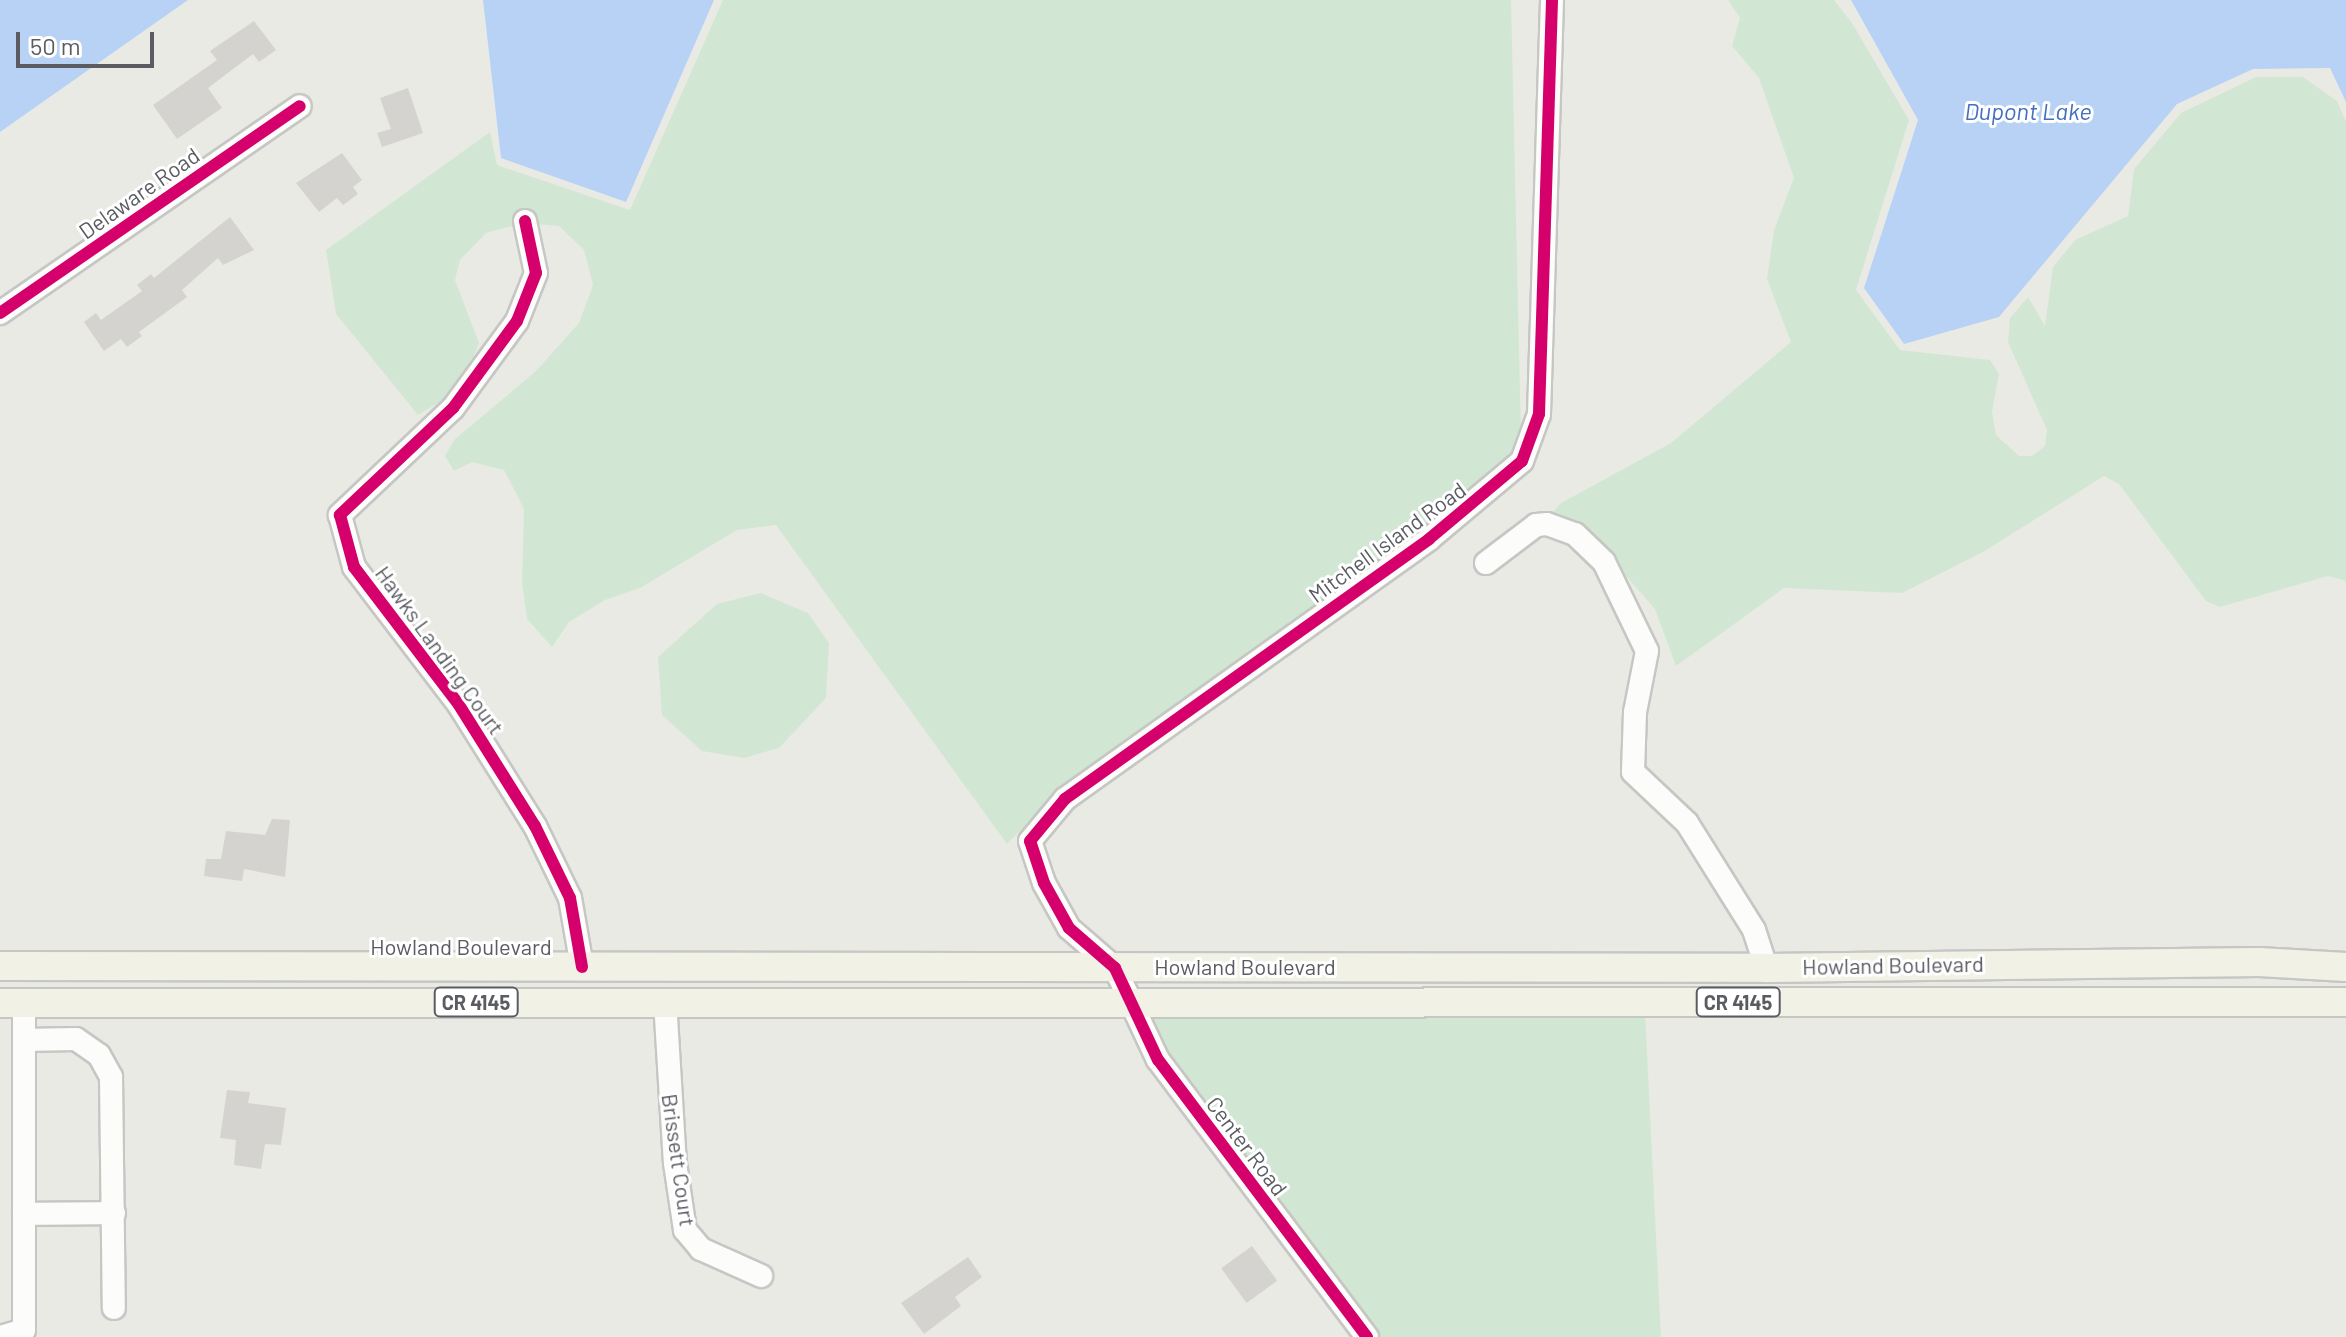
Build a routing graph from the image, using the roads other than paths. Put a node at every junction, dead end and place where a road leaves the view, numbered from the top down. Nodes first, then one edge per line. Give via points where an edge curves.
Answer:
1 (1552, 0) edge
2 (300, 106) dead end
3 (525, 221) dead end
4 (0, 313) edge
5 (1486, 563) dead end
6 (2259, 962) junction
7 (0, 966) edge
8 (582, 967) junction
9 (2346, 967) edge
10 (1115, 968) junction
11 (1766, 968) junction
12 (2346, 979) edge
13 (665, 1001) junction
14 (2094, 1001) junction
15 (2285, 1001) junction
16 (1131, 1002) junction
17 (2346, 1002) edge
18 (12, 1003) edge
19 (24, 1040) junction
20 (114, 1213) junction
21 (24, 1214) junction
22 (761, 1276) dead end
23 (114, 1308) dead end
24 (0, 1337) edge
25 (1367, 1337) edge

1 - 10 street, Mitchell Island Road via 1539,414 1522,461 1429,539 1065,799 1030,841 1069,928
2 - 4 street, Delaware Road
3 - 8 street, Hawks Landing Court via 536,273 517,321 453,408 340,515 354,567 459,705 535,826 570,898
5 - 11 street via 1536,525 1560,526 1597,553 1647,651 1635,712 1633,772 1687,823 1754,930
6 - 9 main road, Howland Boulevard / CR 4145
6 - 11 main road, Howland Boulevard / CR 4145
6 - 14 main road via 2232,982 2139,985
7 - 8 main road, Howland Boulevard / CR 4145
8 - 10 main road, Howland Boulevard / CR 4145
10 - 11 main road, Howland Boulevard / CR 4145
10 - 16 street, Center Road
12 - 15 main road via 2325,981
13 - 16 main road, Howland Boulevard / CR 4145
13 - 18 main road, Howland Boulevard / CR 4145
13 - 22 street, Brissett Court via 675,1163 685,1230 701,1249
14 - 15 main road, Howland Boulevard / CR 4145
14 - 16 main road, Howland Boulevard / CR 4145
15 - 17 main road, Howland Boulevard / CR 4145
16 - 25 street, Center Road via 1158,1060
18 - 19 street
19 - 20 street via 76,1039 99,1055 111,1077
19 - 21 street
20 - 21 street
20 - 23 street
21 - 24 street via 24,1330

